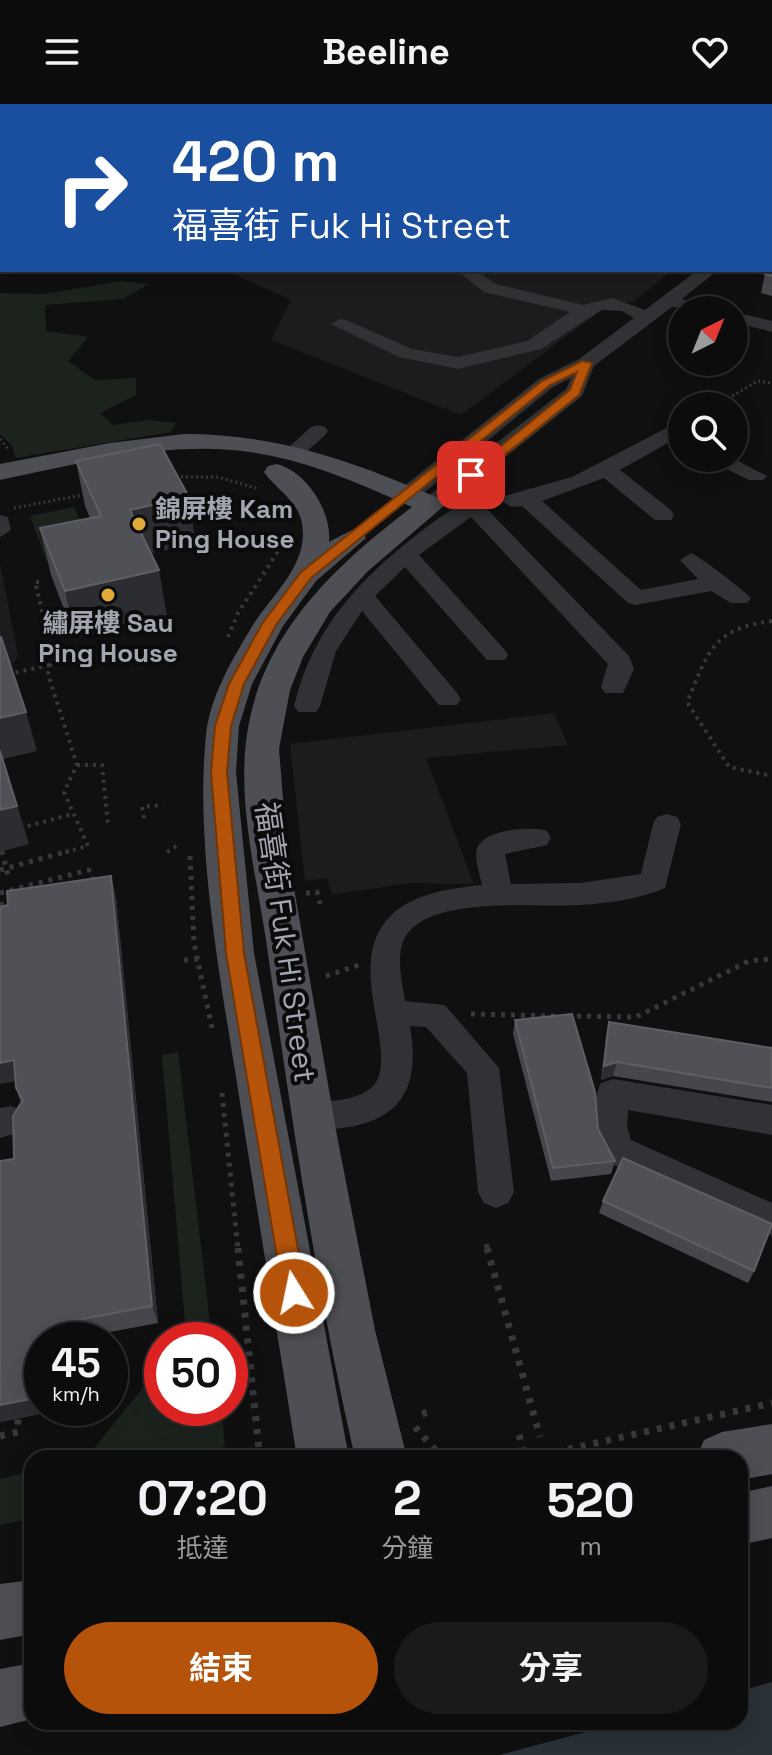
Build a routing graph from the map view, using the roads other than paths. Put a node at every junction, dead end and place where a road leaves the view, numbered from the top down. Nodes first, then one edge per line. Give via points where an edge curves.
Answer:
1 (468, 272) edge
2 (706, 272) edge
3 (676, 296) edge
4 (668, 302) edge
5 (582, 310) junction
6 (647, 318) junction
7 (748, 321) edge
8 (340, 324) dead end
9 (772, 327) edge
10 (586, 363) junction
11 (318, 431) dead end
12 (668, 440) edge
13 (607, 470) junction
14 (0, 472) edge
15 (279, 472) junction
16 (747, 472) edge
17 (471, 475) junction
18 (756, 476) dead end
19 (527, 499) junction
20 (476, 505) junction
21 (409, 508) junction
22 (663, 515) dead end
23 (3, 516) edge
24 (407, 555) junction
25 (691, 560) dead end
26 (306, 575) junction
27 (715, 583) junction
28 (361, 595) junction
29 (739, 598) dead end
30 (496, 655) dead end
31 (614, 687) dead end
32 (448, 699) dead end
33 (307, 706) dead end
34 (667, 824) dead end
35 (537, 838) dead end
36 (498, 894) junction
37 (392, 1013) junction
38 (311, 1117) junction
39 (772, 1120) edge
40 (496, 1192) dead end
41 (772, 1220) edge
42 (772, 1449) edge
43 (322, 1450) edge
44 (379, 1450) edge
45 (748, 1453) edge
46 (772, 1512) edge
47 (748, 1517) edge
48 (24, 1608) edge
49 (0, 1612) edge
50 (24, 1693) edge
51 (0, 1698) edge

1 - 5 street via 490,288
2 - 3 street, 福喜街 Fuk Hi Street
4 - 6 street, 福喜街 Fuk Hi Street
5 - 6 street via 602,302
5 - 8 street via 533,345 473,362 414,355
6 - 10 street, 福喜街 Fuk Hi Street
7 - 9 street
10 - 17 street, 福喜街 Fuk Hi Street via 575,392
10 - 21 street, 福喜街 Fuk Hi Street via 546,383
11 - 15 street
12 - 13 street
13 - 19 street
13 - 22 street
14 - 15 main road via 86,454 222,442
15 - 21 main road
15 - 23 main road via 181,461 116,468
15 - 26 main road via 301,494 317,524 318,540
16 - 18 street
17 - 20 street via 489,490
17 - 21 street, 福喜街 Fuk Hi Street
19 - 20 street
19 - 27 street via 636,598
20 - 24 street
20 - 31 street via 474,512 620,662
21 - 26 main road, 福喜街 Fuk Hi Street
21 - 38 main road, 福喜街 Fuk Hi Street via 342,576 299,633 272,693 265,736 265,824
24 - 28 street
24 - 30 street
25 - 27 street
26 - 43 main road, 福喜街 Fuk Hi Street via 269,624 236,684 223,726 219,772 235,953
27 - 29 street
28 - 32 street
28 - 33 street via 327,640 309,685
34 - 36 street via 655,880 580,894
35 - 36 street via 496,845 490,851
36 - 37 street via 433,906 392,929 383,952
37 - 38 street via 399,1059 385,1097 371,1107
37 - 40 street via 434,1014 483,1068
38 - 44 main road, 福喜街 Fuk Hi Street
39 - 41 street via 613,1093 610,1127 617,1150
42 - 45 main road
46 - 47 main road
48 - 49 main road
50 - 51 main road

